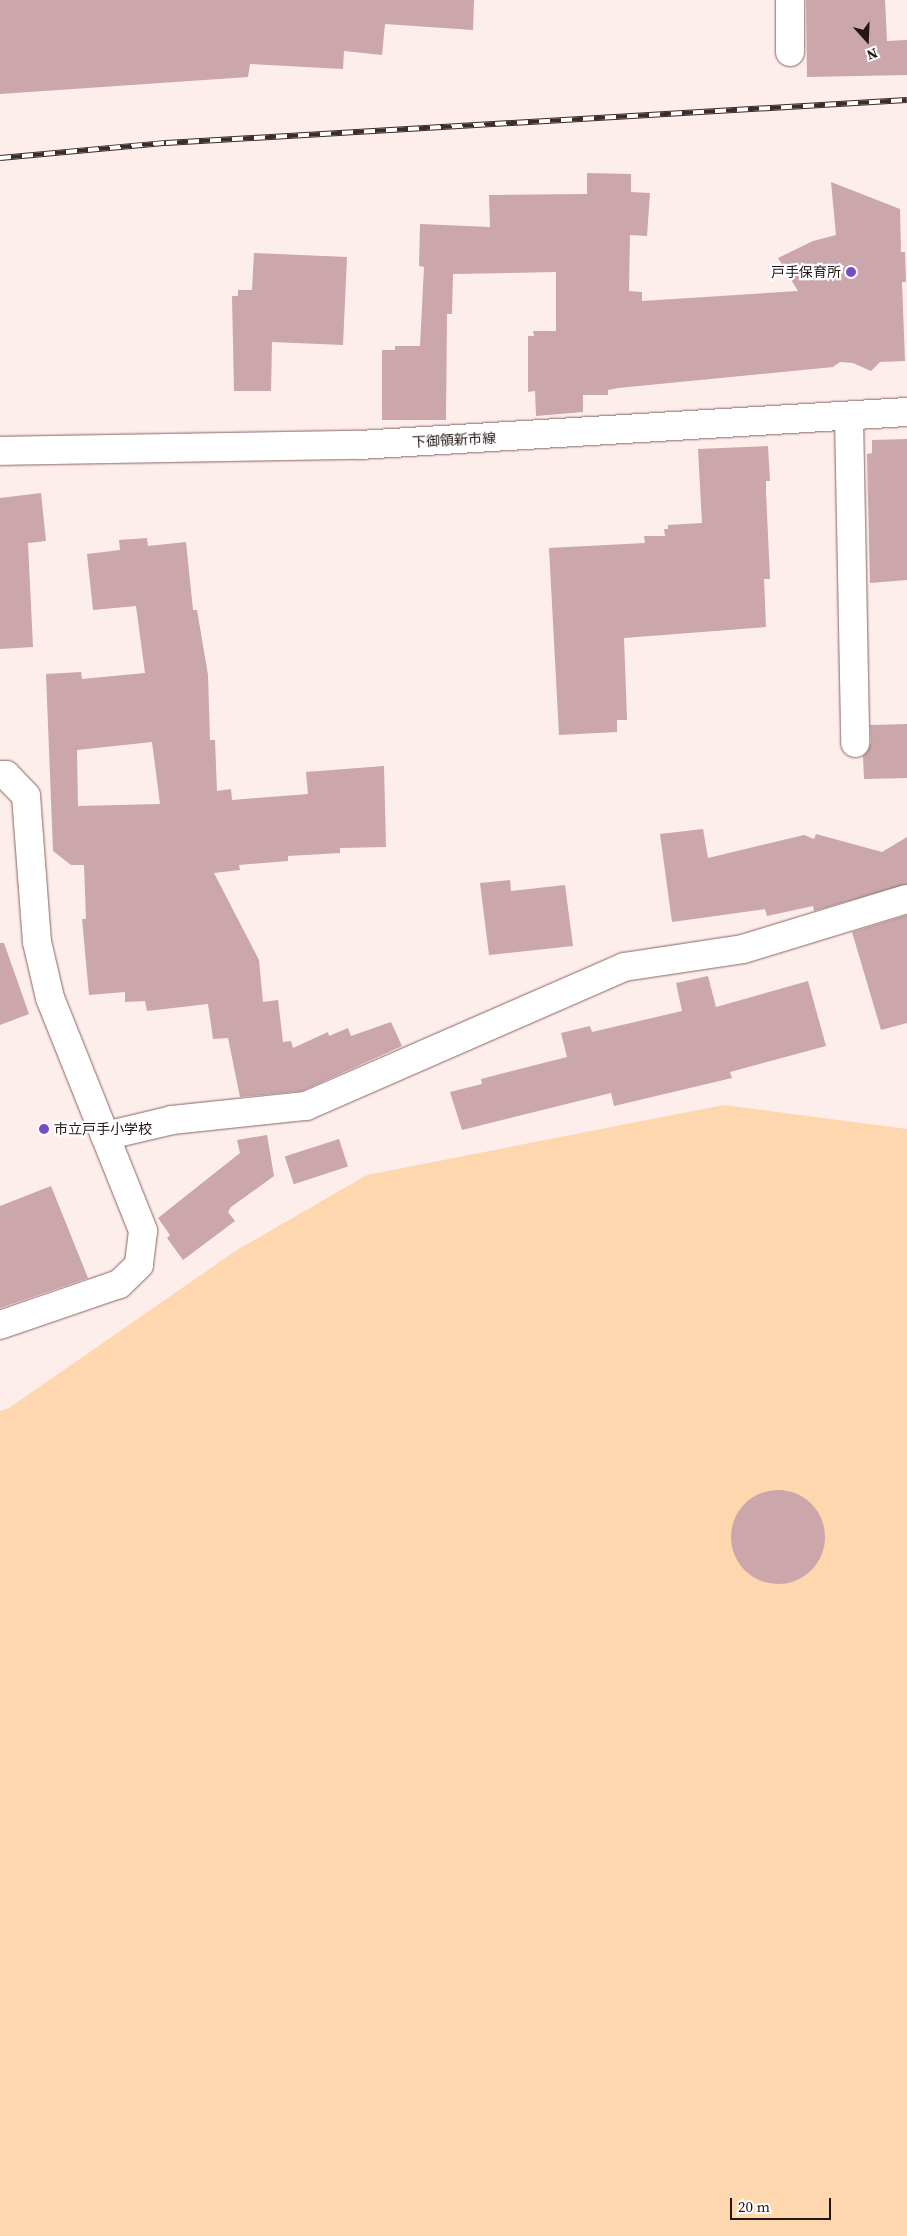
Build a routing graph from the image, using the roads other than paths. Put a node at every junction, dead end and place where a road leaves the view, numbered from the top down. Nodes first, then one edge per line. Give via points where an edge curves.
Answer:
1 (790, 0) edge
2 (790, 52) dead end
3 (907, 412) edge
4 (849, 417) junction
5 (0, 451) edge
6 (855, 743) dead end
7 (0, 775) edge
8 (907, 899) edge
9 (105, 1136) junction
10 (0, 1325) edge

1 - 2 street
3 - 4 street, 下御領新市線
4 - 5 street, 下御領新市線 via 359,445
4 - 6 street
7 - 9 street via 6,775 26,796 41,961 50,998
8 - 9 street via 743,949 624,967 306,1106 172,1120
9 - 10 street via 143,1231 139,1265 119,1284

